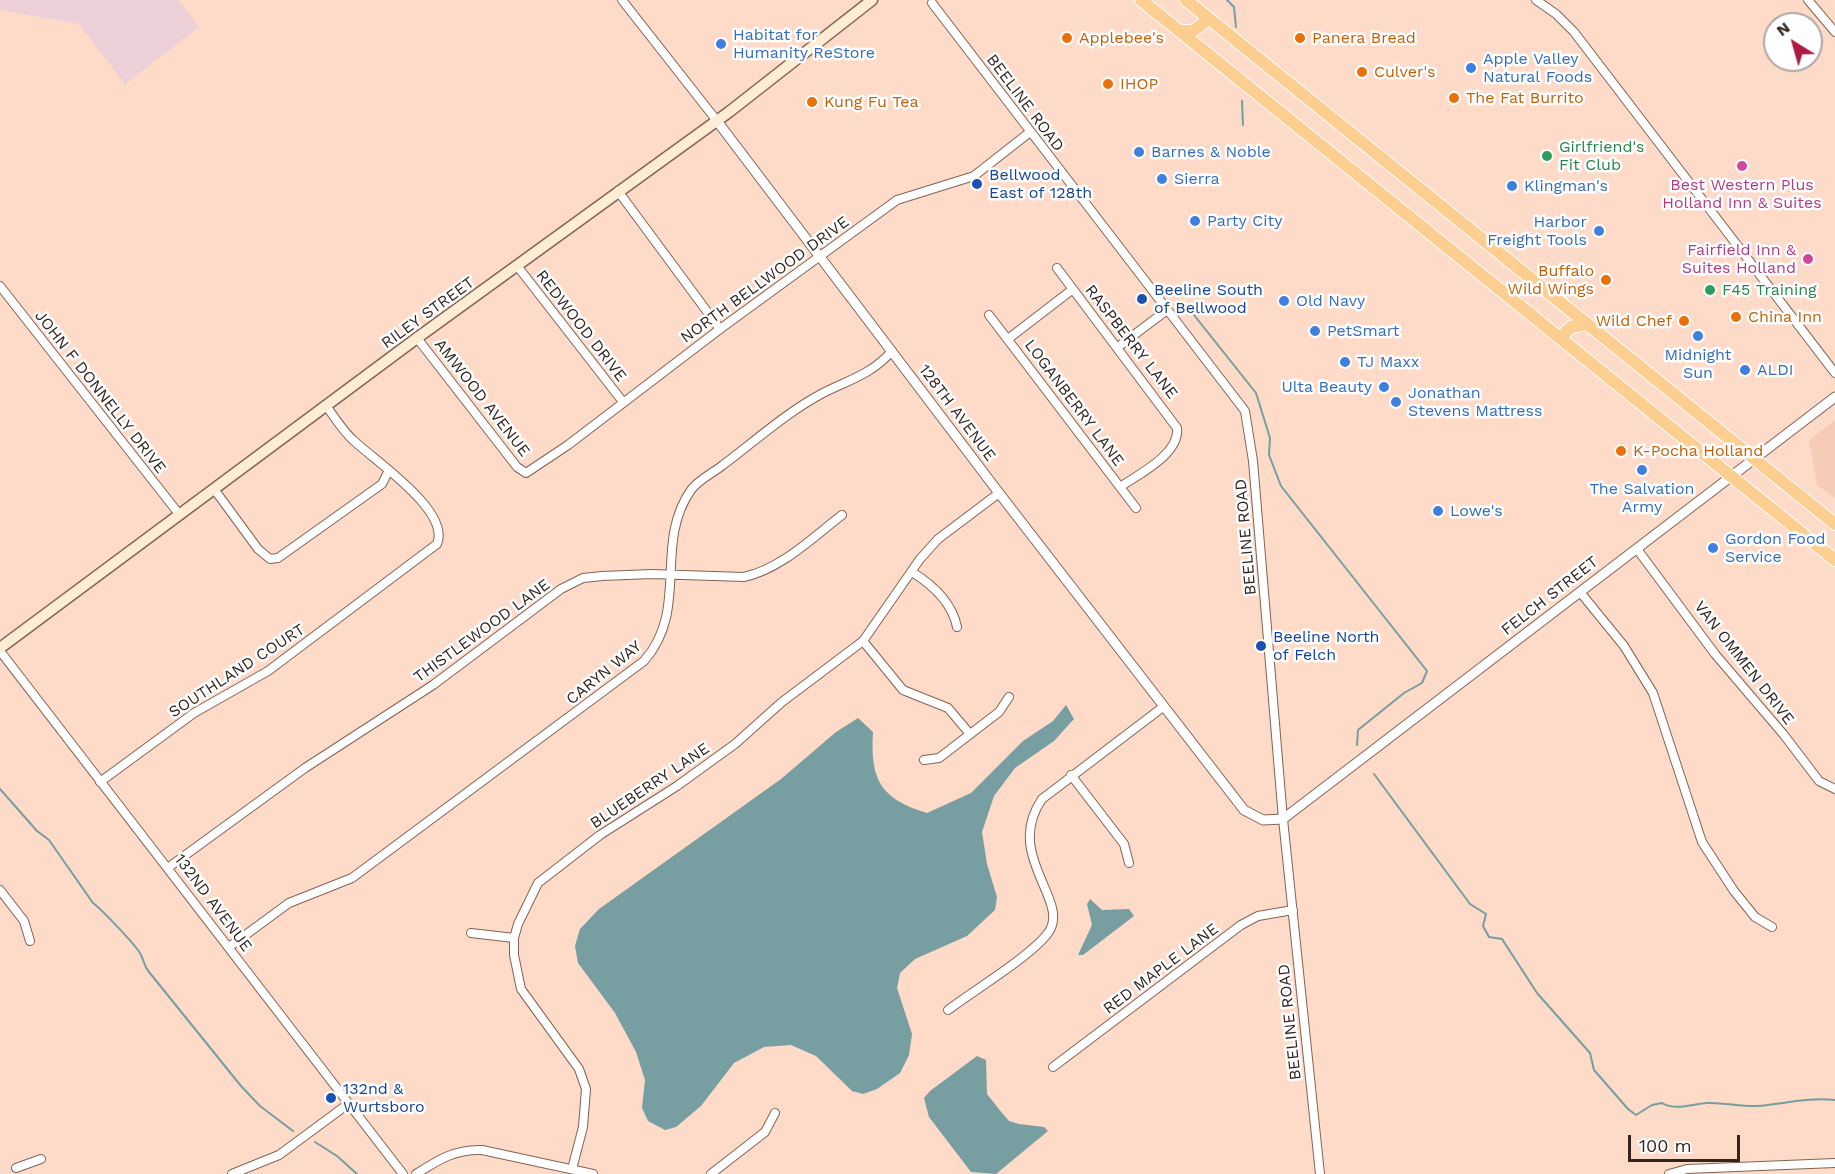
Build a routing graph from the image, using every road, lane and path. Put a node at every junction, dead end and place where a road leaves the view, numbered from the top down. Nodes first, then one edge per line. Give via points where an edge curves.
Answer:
1 (622, 0) edge
2 (872, 0) edge
3 (1141, 0) edge
4 (1186, 0) edge
5 (1536, 0) edge
6 (1808, 0) edge
7 (930, 1) edge
8 (1209, 19) junction
9 (1180, 31) junction
10 (1835, 32) edge
11 (717, 121) junction
12 (1030, 132) junction
13 (618, 191) junction
14 (820, 256) junction
15 (518, 267) junction
16 (1057, 268) dead end
17 (0, 286) edge
18 (1073, 289) junction
19 (1167, 310) junction
20 (989, 315) dead end
21 (1587, 324) junction
22 (720, 329) junction
23 (417, 338) junction
24 (1560, 338) junction
25 (1008, 339) junction
26 (1118, 347) junction
27 (892, 351) junction
28 (1835, 373) edge
29 (1835, 397) edge
30 (622, 402) junction
31 (327, 407) junction
32 (1754, 459) junction
33 (389, 470) junction
34 (526, 473) joint
35 (1731, 477) junction
36 (1120, 487) junction
37 (214, 489) junction
38 (999, 493) junction
39 (1137, 508) dead end
40 (179, 514) junction
41 (842, 516) dead end
42 (1835, 524) edge
43 (1637, 549) junction
44 (1835, 560) edge
45 (912, 572) junction
46 (672, 577) junction
47 (1580, 592) junction
48 (957, 627) dead end
49 (863, 641) junction
50 (0, 649) edge
51 (1009, 697) dead end
52 (1164, 707) junction
53 (970, 734) junction
54 (924, 760) dead end
55 (1071, 775) junction
56 (100, 782) junction
57 (1835, 789) edge
58 (1283, 819) junction
59 (1129, 863) dead end
60 (169, 867) junction
61 (0, 890) edge
62 (1293, 910) junction
63 (1772, 927) dead end
64 (471, 933) dead end
65 (514, 938) junction
66 (30, 941) dead end
67 (230, 947) junction
68 (948, 1010) dead end
69 (1053, 1067) dead end
70 (348, 1104) junction
71 (775, 1113) dead end
72 (41, 1159) dead end
73 (1835, 1163) edge
74 (16, 1168) dead end
75 (572, 1169) junction
76 (1673, 1173) edge
77 (232, 1174) edge
78 (403, 1174) edge
79 (416, 1174) edge
80 (593, 1174) edge
81 (711, 1174) edge
82 (1320, 1174) edge

1 - 11 street, 128TH AVENUE
2 - 11 main road, RILEY STREET
3 - 9 highway
4 - 8 highway
5 - 28 street via 1574,32
6 - 10 street
7 - 12 street, BEELINE ROAD
8 - 9 highway via 1198,29
8 - 21 highway
9 - 24 highway
11 - 13 main road, RILEY STREET
11 - 14 street, 128TH AVENUE
12 - 14 street, NORTH BELLWOOD DRIVE via 974,176 897,200
12 - 19 street, BEELINE ROAD
13 - 15 main road, RILEY STREET
13 - 22 street
14 - 22 street, NORTH BELLWOOD DRIVE
14 - 27 street, 128TH AVENUE
15 - 23 main road, RILEY STREET
15 - 30 street, REDWOOD DRIVE
16 - 18 street, RASPBERRY LANE
17 - 40 street, JOHN F DONNELLY DRIVE
18 - 25 street
18 - 26 street, RASPBERRY LANE
19 - 26 street
19 - 58 street, BEELINE ROAD via 1245,411
20 - 25 street, LOGANBERRY LANE
21 - 24 highway via 1571,327
21 - 32 highway
22 - 30 street, NORTH BELLWOOD DRIVE
23 - 31 main road, RILEY STREET
23 - 34 street, AMWOOD AVENUE via 517,467
24 - 35 highway
25 - 36 street, LOGANBERRY LANE
26 - 36 street, RASPBERRY LANE via 1172,417 1178,435 1167,453
27 - 38 street, 128TH AVENUE
27 - 46 street, CARYN WAY via 872,371 806,403 692,488 676,520
29 - 32 street, FELCH STREET
30 - 34 street, NORTH BELLWOOD DRIVE
31 - 33 street via 351,438
31 - 37 main road, RILEY STREET
32 - 35 street, FELCH STREET
32 - 42 highway
33 - 37 street via 382,484 278,558 270,559 258,549
33 - 56 street, SOUTHLAND COURT via 400,477 438,524 441,536 437,544 268,671 194,713
35 - 43 street, FELCH STREET
35 - 44 highway
36 - 39 street, LOGANBERRY LANE
37 - 40 main road, RILEY STREET
38 - 45 street, BLUEBERRY LANE via 938,539
38 - 52 street, 128TH AVENUE
40 - 50 main road, RILEY STREET
41 - 46 street, THISTLEWOOD LANE via 756,574
43 - 47 street, FELCH STREET
43 - 57 street, VAN OMMEN DRIVE via 1715,654 1819,781
45 - 48 street via 931,584 951,609
45 - 49 street, BLUEBERRY LANE
46 - 60 street, THISTLEWOOD LANE via 652,574 583,578 561,590 433,685 305,768
46 - 67 street, CARYN WAY via 668,613 657,647 627,676 352,878 289,903
47 - 58 street, FELCH STREET
47 - 63 street via 1624,646 1653,693 1702,842 1755,917
49 - 53 street via 903,690 948,708
49 - 65 street, BLUEBERRY LANE via 782,702 735,744 546,875 523,909
50 - 56 street, 132ND AVENUE
51 - 53 street via 999,712
52 - 55 street
52 - 58 street, 128TH AVENUE via 1244,810 1263,820
53 - 54 street via 939,758
55 - 59 street via 1124,844
55 - 68 street via 1042,799 1030,827 1031,853 1054,910 1048,933
56 - 60 street, 132ND AVENUE
58 - 62 street, BEELINE ROAD
60 - 67 street, 132ND AVENUE
61 - 66 street via 24,921
62 - 69 street, RED MAPLE LANE via 1258,916 1241,925
62 - 82 street, BEELINE ROAD
64 - 65 street
65 - 75 street, BLUEBERRY LANE via 521,989 579,1069 586,1089 583,1127
67 - 70 street, 132ND AVENUE
70 - 77 street via 279,1155
70 - 78 street, 132ND AVENUE
71 - 81 street via 765,1132
72 - 74 street
73 - 76 street via 1687,1169
75 - 79 street via 482,1149 454,1152
75 - 80 street

